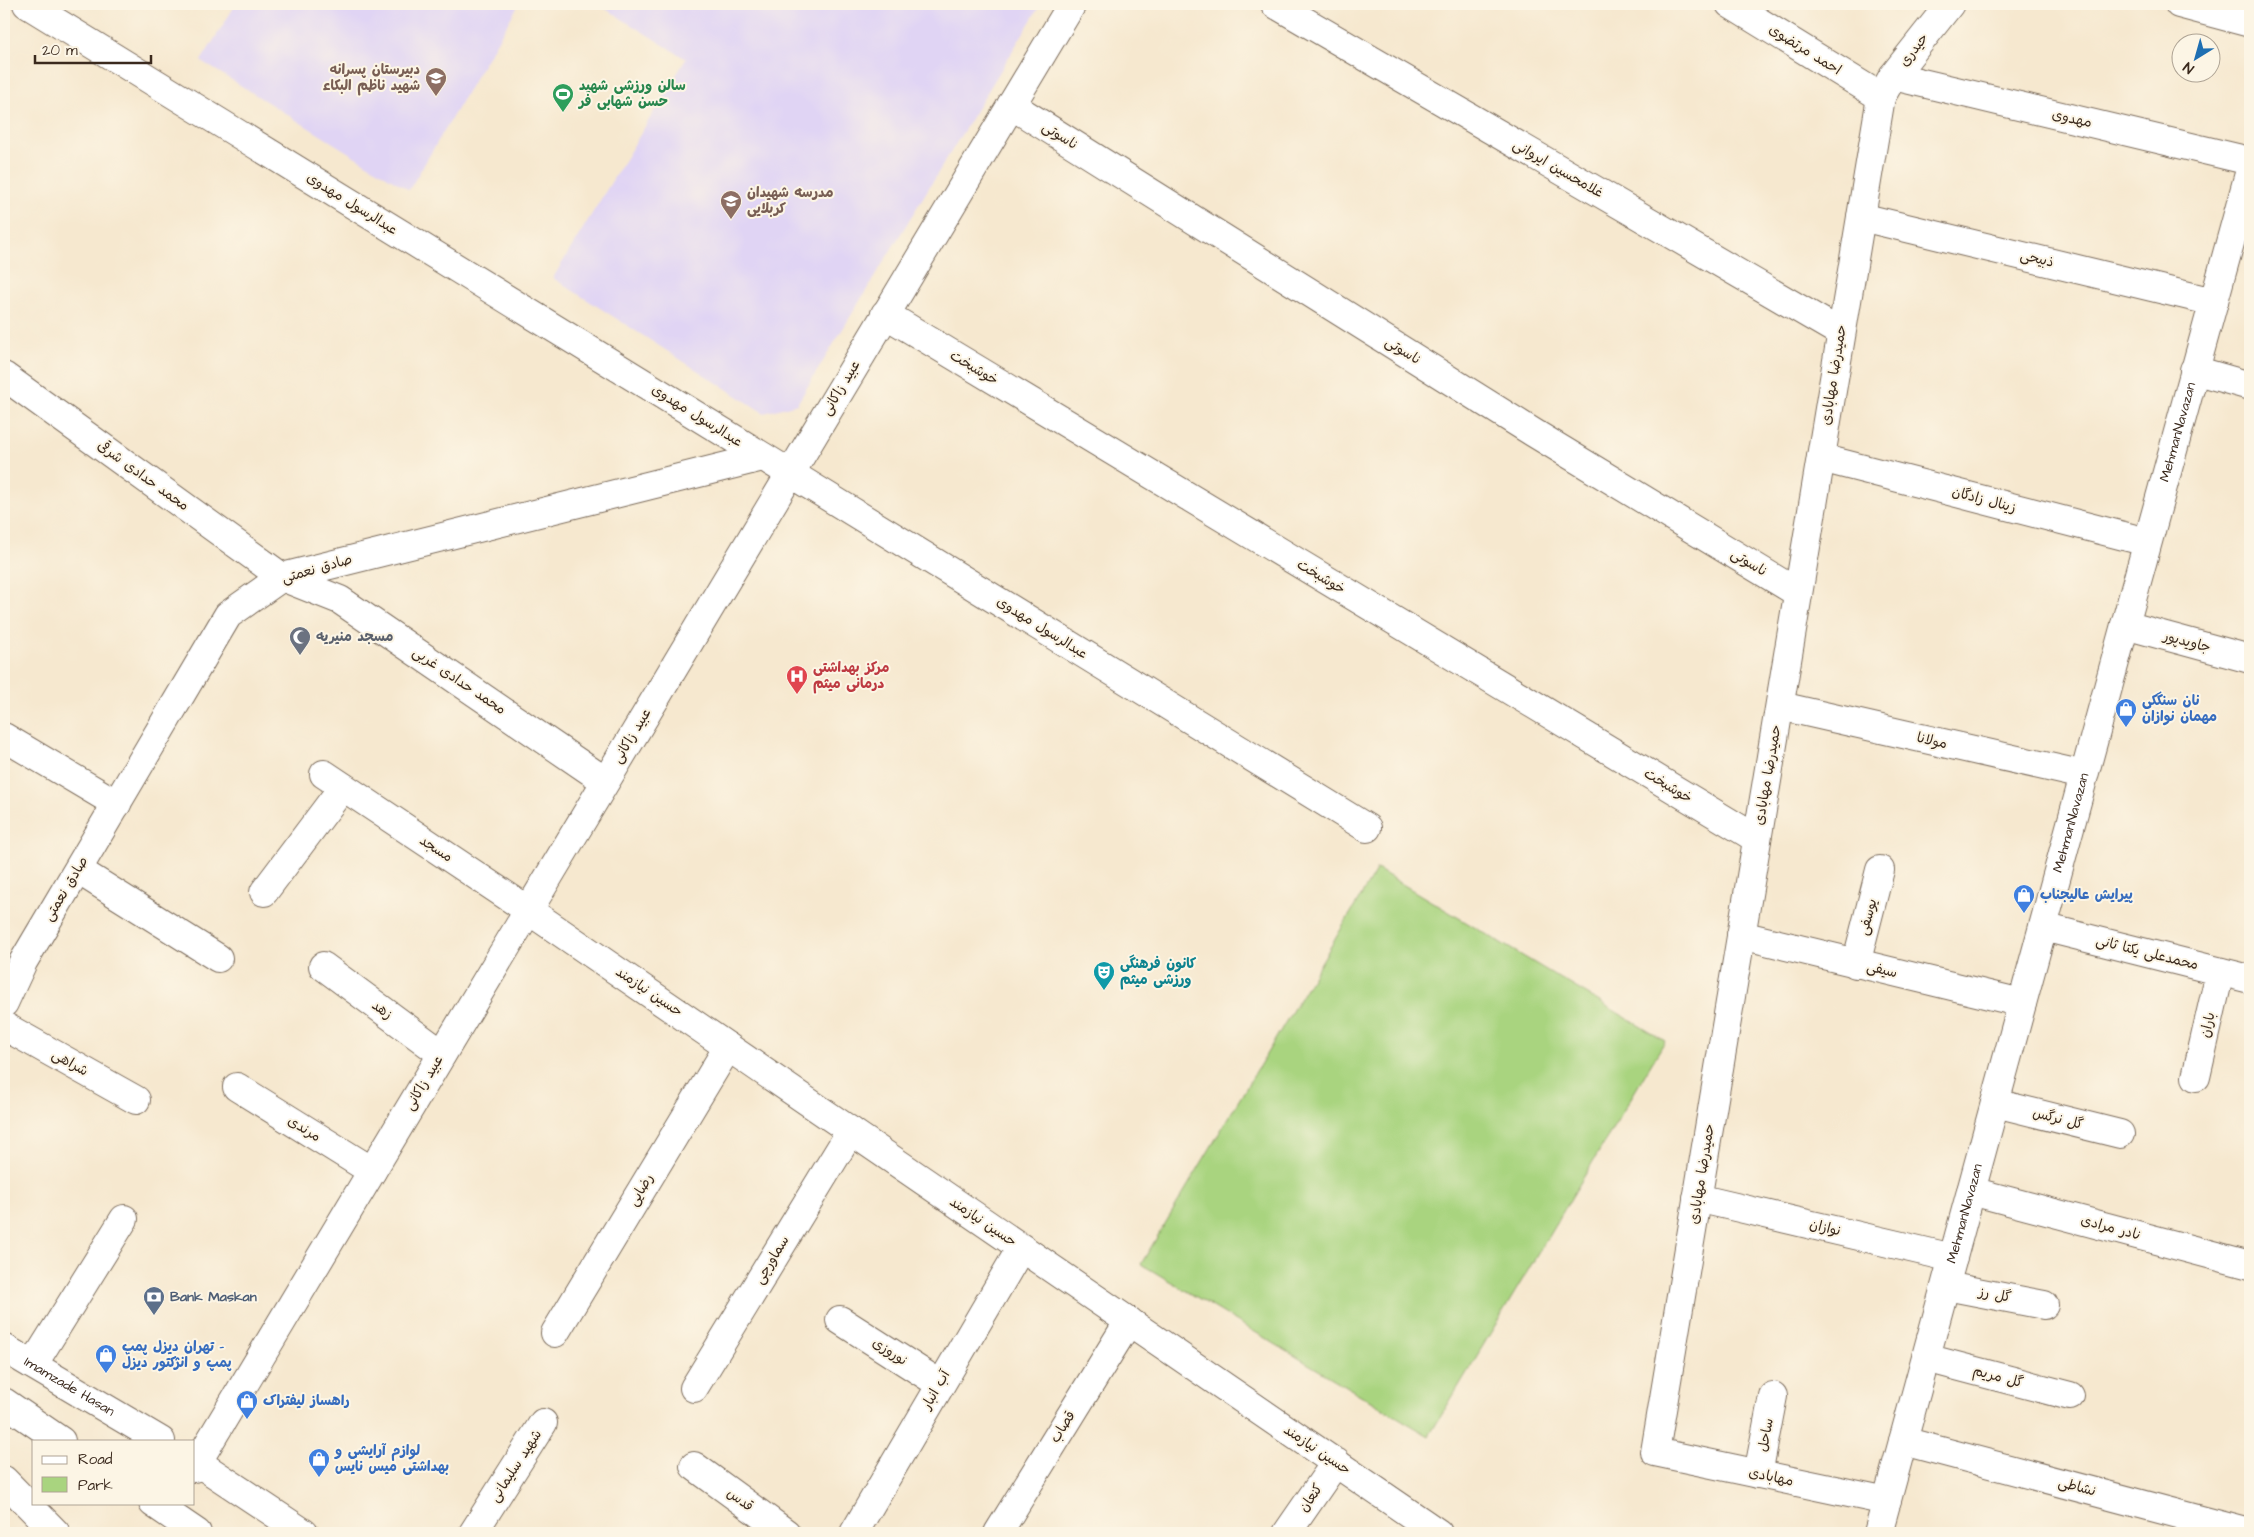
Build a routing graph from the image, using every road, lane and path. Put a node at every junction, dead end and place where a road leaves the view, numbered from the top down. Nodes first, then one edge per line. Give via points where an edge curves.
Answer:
1 (27, 4) edge
2 (1072, 4) edge
3 (1275, 4) edge
4 (1730, 4) edge
5 (1950, 4) edge
6 (2179, 4) edge
7 (2250, 23) edge
8 (1887, 87) junction
9 (1011, 105) junction
10 (2250, 161) edge
11 (2250, 170) edge
12 (2244, 214) edge
13 (1861, 217) junction
14 (2214, 302) junction
15 (885, 314) junction
16 (1841, 333) junction
17 (2194, 370) junction
18 (4, 376) edge
19 (2250, 386) edge
20 (763, 457) junction
21 (1821, 458) junction
22 (790, 473) junction
23 (2147, 542) junction
24 (282, 577) junction
25 (1798, 593) junction
26 (2124, 624) junction
27 (2250, 659) edge
28 (1780, 706) junction
29 (4, 737) edge
30 (2084, 776) junction
31 (605, 781) junction
32 (117, 804) junction
33 (1367, 828) dead end
34 (1757, 839) junction
35 (78, 870) junction
36 (1880, 870) dead end
37 (264, 892) dead end
38 (528, 910) junction
39 (2043, 927) junction
40 (1741, 935) junction
41 (14, 957) edge
42 (218, 958) dead end
43 (1856, 964) junction
44 (323, 966) dead end
45 (2220, 972) junction
46 (2250, 980) edge
47 (2022, 1003) junction
48 (4, 1004) edge
49 (4, 1026) edge
50 (728, 1047) junction
51 (442, 1054) junction
52 (2196, 1077) dead end
53 (237, 1087) dead end
54 (136, 1100) dead end
55 (1995, 1103) junction
56 (851, 1131) junction
57 (2120, 1134) dead end
58 (372, 1171) junction
59 (1971, 1191) junction
60 (1698, 1198) junction
61 (124, 1218) dead end
62 (1021, 1248) junction
63 (1953, 1258) junction
64 (2250, 1265) edge
65 (1946, 1286) junction
66 (2044, 1305) dead end
67 (840, 1320) dead end
68 (1129, 1321) junction
69 (555, 1333) dead end
70 (4, 1348) edge
71 (1926, 1358) junction
72 (33, 1366) junction
73 (940, 1384) junction
74 (694, 1388) dead end
75 (1774, 1396) dead end
76 (2070, 1396) dead end
77 (4, 1402) edge
78 (544, 1423) dead end
79 (60, 1440) edge
80 (159, 1440) edge
81 (1903, 1441) junction
82 (1655, 1452) joint
83 (1336, 1462) junction
84 (195, 1463) edge
85 (694, 1466) dead end
86 (1758, 1474) junction
87 (4, 1480) edge
88 (1887, 1501) junction
89 (164, 1506) edge
90 (1422, 1529) edge
91 (56, 1533) edge
92 (197, 1533) edge
93 (304, 1533) edge
94 (473, 1533) edge
95 (786, 1533) edge
96 (854, 1533) edge
97 (998, 1533) edge
98 (1286, 1533) edge
99 (1878, 1533) edge
100 (2250, 1533) edge

1 - 20 street, عبدالرسول مهدوی
2 - 9 street, عبید زاکانی
3 - 16 street, غلامحسین ایروانی
4 - 8 street, احمد مرتضوی
5 - 8 street, حیدری
6 - 7 street
8 - 10 street, مهدوی
8 - 13 street, حمیدرضا مهابادی
9 - 15 street, عبید زاکانی
9 - 25 street, ناسوتی via 1534,433
11 - 12 street, MehmanNavazan
12 - 14 street, MehmanNavazan
13 - 14 street, ذبیحی
13 - 16 street, حمیدرضا مهابادی
14 - 17 street, MehmanNavazan
15 - 22 street, عبید زاکانی
15 - 34 street, خوشبخت
16 - 21 street, حمیدرضا مهابادی
17 - 19 street
17 - 23 street, MehmanNavazan
18 - 24 street, محمد حدادی شرقی
20 - 22 street, عبدالرسول مهدوی
20 - 24 street, صادق نعمتی
21 - 23 street, زینال زادگان
21 - 25 street, حمیدرضا مهابادی
22 - 31 street, عبید زاکانی
22 - 33 street, عبدالرسول مهدوی
23 - 26 street, MehmanNavazan
24 - 31 street, محمد حدادی غربی via 340,600
24 - 32 street, صادق نعمتی via 228,615
25 - 28 street, حمیدرضا مهابادی
26 - 27 street, جاویدپور
26 - 30 street, MehmanNavazan
28 - 30 street, مولانا
28 - 34 street, حمیدرضا مهابادی
29 - 32 street
30 - 39 street, MehmanNavazan
31 - 38 street, عبید زاکانی
32 - 35 street, صادق نعمتی
34 - 40 street, حمیدرضا مهابادی
35 - 41 street, صادق نعمتی
35 - 42 street
36 - 43 street, یوسفی
37 - 38 street, مسجد via 333,781
38 - 50 street, حسین نیازمند
38 - 51 street, عبید زاکانی
39 - 45 street, محمدعلی یکتا ثانی
39 - 47 street, MehmanNavazan
40 - 43 street, سیفی
40 - 60 street, حمیدرضا مهابادی
41 - 48 street, صادق نعمتی
43 - 47 street, سیفی
44 - 51 street, زهد
45 - 46 street, محمدعلی یکتا ثانی
45 - 52 street, باران
47 - 55 street, MehmanNavazan
49 - 54 street, شراهی
50 - 56 street, حسین نیازمند
50 - 69 street, رضایی
51 - 58 street, عبید زاکانی
53 - 58 street, مرندی
55 - 57 street, گل نرگس
55 - 59 street, MehmanNavazan
56 - 62 street, حسین نیازمند
56 - 74 street, سماورچی
58 - 84 street, عبید زاکانی
59 - 63 street, MehmanNavazan
59 - 64 street, نادر مرادی
60 - 63 street, نوازان
60 - 82 street, حمیدرضا مهابادی
61 - 72 street
62 - 68 street, حسین نیازمند
62 - 73 street, آب انبار
63 - 65 street, MehmanNavazan
65 - 66 street, گل رز
65 - 71 street, MehmanNavazan
67 - 73 street, نوروزی
68 - 83 street, حسین نیازمند
68 - 97 street, قصاب
70 - 72 street, Imamzade Hasan
71 - 76 street, گل مریم
71 - 81 street, MehmanNavazan
72 - 80 street, Imamzade Hasan
73 - 96 street, آب انبار
75 - 86 street, ساحل
77 - 79 street
78 - 94 street, شهید سلیمانی
81 - 88 street, MehmanNavazan
81 - 100 street, نشاطی
82 - 86 street, مهابادی
83 - 90 street, حسین نیازمند
83 - 98 street, کنعان
84 - 93 street
85 - 95 street, قدس
86 - 88 street, مهابادی
87 - 91 street
88 - 99 street, MehmanNavazan
89 - 92 street

